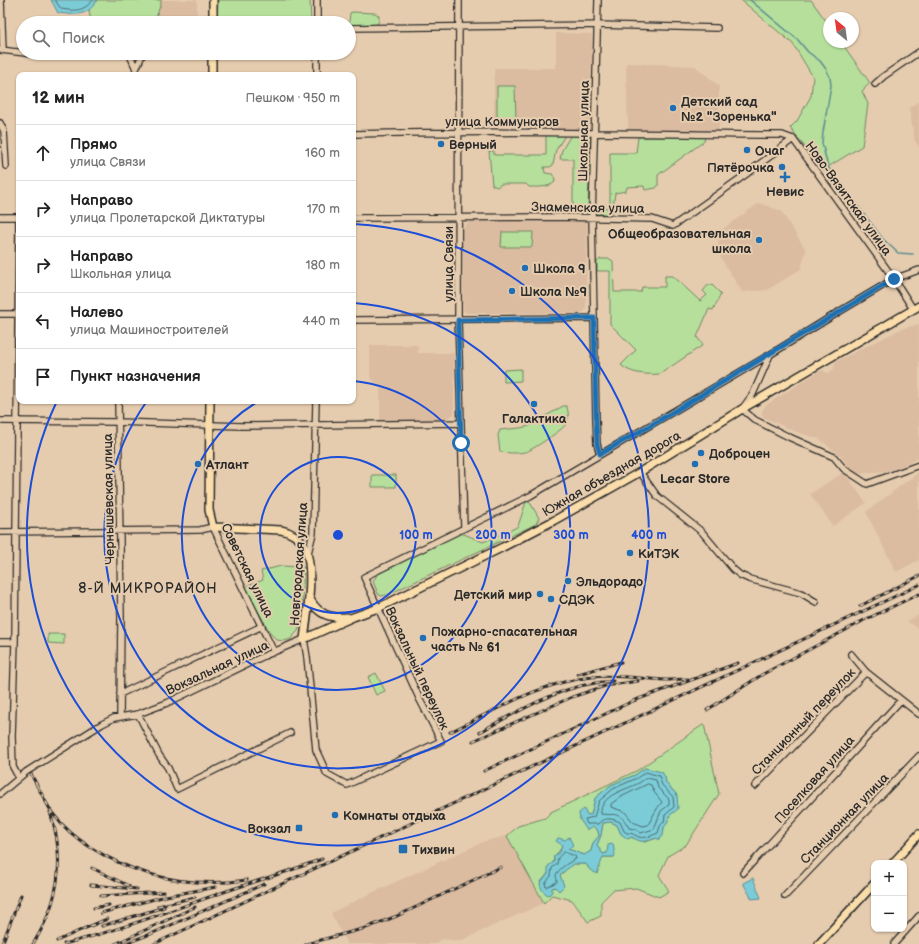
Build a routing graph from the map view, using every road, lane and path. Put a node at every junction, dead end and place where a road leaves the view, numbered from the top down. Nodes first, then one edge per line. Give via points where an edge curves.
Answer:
1 (1, 0) edge
2 (213, 0) edge
3 (317, 0) edge
4 (459, 0) edge
5 (598, 0) edge
6 (213, 16) edge
7 (318, 16) edge
8 (597, 25) junction
9 (459, 26) junction
10 (356, 28) edge
11 (717, 28) dead end
12 (1, 50) edge
13 (16, 52) edge
14 (919, 52) edge
15 (131, 60) edge
16 (140, 60) edge
17 (212, 60) edge
18 (317, 60) edge
19 (135, 72) edge
20 (212, 72) edge
21 (317, 72) edge
22 (875, 84) dead end
23 (0, 124) edge
24 (459, 132) junction
25 (594, 133) junction
26 (356, 134) edge
27 (793, 139) junction
28 (6, 166) dead end
29 (0, 217) edge
30 (16, 217) edge
31 (356, 218) edge
32 (459, 218) junction
33 (592, 218) junction
34 (919, 270) edge
35 (894, 279) junction
36 (916, 307) edge
37 (0, 314) edge
38 (16, 314) edge
39 (594, 318) junction
40 (356, 320) edge
41 (458, 320) junction
42 (770, 354) junction
43 (17, 404) edge
44 (118, 404) edge
45 (210, 404) edge
46 (316, 404) edge
47 (742, 409) junction
48 (0, 421) edge
49 (17, 421) junction
50 (118, 422) junction
51 (460, 423) junction
52 (210, 425) junction
53 (316, 425) junction
54 (600, 454) junction
55 (919, 464) edge
56 (640, 472) junction
57 (212, 527) junction
58 (464, 528) junction
59 (120, 531) junction
60 (0, 532) edge
61 (16, 532) junction
62 (308, 553) junction
63 (309, 597) junction
64 (816, 602) dead end
65 (378, 608) junction
66 (353, 617) junction
67 (262, 626) junction
68 (304, 639) junction
69 (0, 642) edge
70 (15, 642) junction
71 (274, 652) junction
72 (851, 654) dead end
73 (866, 672) junction
74 (120, 694) junction
75 (901, 700) junction
76 (138, 714) junction
77 (919, 714) edge
78 (120, 717) junction
79 (290, 733) dead end
80 (919, 756) edge
81 (328, 774) joint
82 (19, 778) junction
83 (755, 786) dead end
84 (0, 794) edge
85 (919, 834) edge
86 (896, 860) edge
87 (743, 873) dead end
88 (871, 887) edge
89 (785, 896) dead end
90 (919, 916) edge
91 (819, 944) edge
92 (894, 944) edge

1 - 12 street
2 - 6 main road
3 - 7 street
4 - 9 street, улица Связи
5 - 8 street, Школьная улица
8 - 9 street
8 - 11 street
8 - 25 street, Школьная улица
9 - 10 street
9 - 24 street, улица Связи
12 - 13 street
14 - 22 street
15 - 19 street
16 - 19 street
17 - 20 main road
18 - 21 street
23 - 28 street via 4,131
24 - 25 street, улица Коммунаров
24 - 26 street, улица Коммунаров
24 - 32 street, улица Связи
25 - 27 street, улица Коммунаров via 782,135
25 - 33 street, Школьная улица
27 - 33 street, Знаменская улица via 673,226 652,219
27 - 35 street, Ново-Вязитская улица
29 - 30 street
31 - 32 street, Знаменская улица
32 - 33 street, Знаменская улица
32 - 41 street, улица Связи
33 - 39 street, Школьная улица
34 - 35 street
35 - 36 street, Ново-Вязитская улица
35 - 42 street
36 - 47 main road, Южная объездная дорога
37 - 38 street
39 - 41 street
39 - 54 street, Школьная улица via 597,444
40 - 41 street
41 - 51 street, улица Связи
42 - 47 street via 753,394
42 - 54 street
43 - 49 street
44 - 50 street, Чернышевская улица
45 - 52 main road, Советская улица
46 - 53 street, Новгородская улица
47 - 55 street via 768,427 834,457 844,469 867,484
47 - 56 main road, Южная объездная дорога
48 - 49 street
49 - 50 street
49 - 61 street
50 - 52 street
50 - 59 street, Чернышевская улица
51 - 53 street
51 - 58 street, улица Связи
52 - 53 street
52 - 57 main road, Советская улица via 209,510
53 - 62 street, Новгородская улица via 313,533
54 - 58 street via 530,496
56 - 64 street via 657,496 702,532 740,575 801,593
56 - 65 main road, Южная объездная дорога via 530,534
57 - 59 street via 200,530
57 - 62 main road via 289,532 299,539
57 - 67 street, Советская улица
58 - 65 street, Вокзальный переулок via 364,577
59 - 61 street
59 - 74 street, Чернышевская улица
60 - 61 street
61 - 70 street
62 - 63 main road, Новгородская улица
63 - 66 main road via 314,607 323,614 337,618
63 - 68 main road, Новгородская улица
65 - 66 main road, Южная объездная дорога
65 - 81 street, Вокзальный переулок via 441,741 347,785
66 - 68 main road, Южная объездная дорога
67 - 71 street, Советская улица
67 - 74 street
68 - 71 street, Вокзальная улица
68 - 81 street, Новгородская улица via 316,750
69 - 70 street
70 - 82 street via 12,761
71 - 76 street, Вокзальная улица via 167,703
72 - 73 street
73 - 75 street
73 - 83 street, Станционный переулок
74 - 78 street, Чернышевская улица
75 - 77 street
75 - 87 street, Поселковая улица
76 - 78 street, Вокзальная улица
76 - 79 street via 177,789
78 - 82 street, Вокзальная улица via 83,735
80 - 89 street, Станционная улица
82 - 84 street, Вокзальная улица
85 - 86 main road
88 - 91 main road
90 - 92 street

